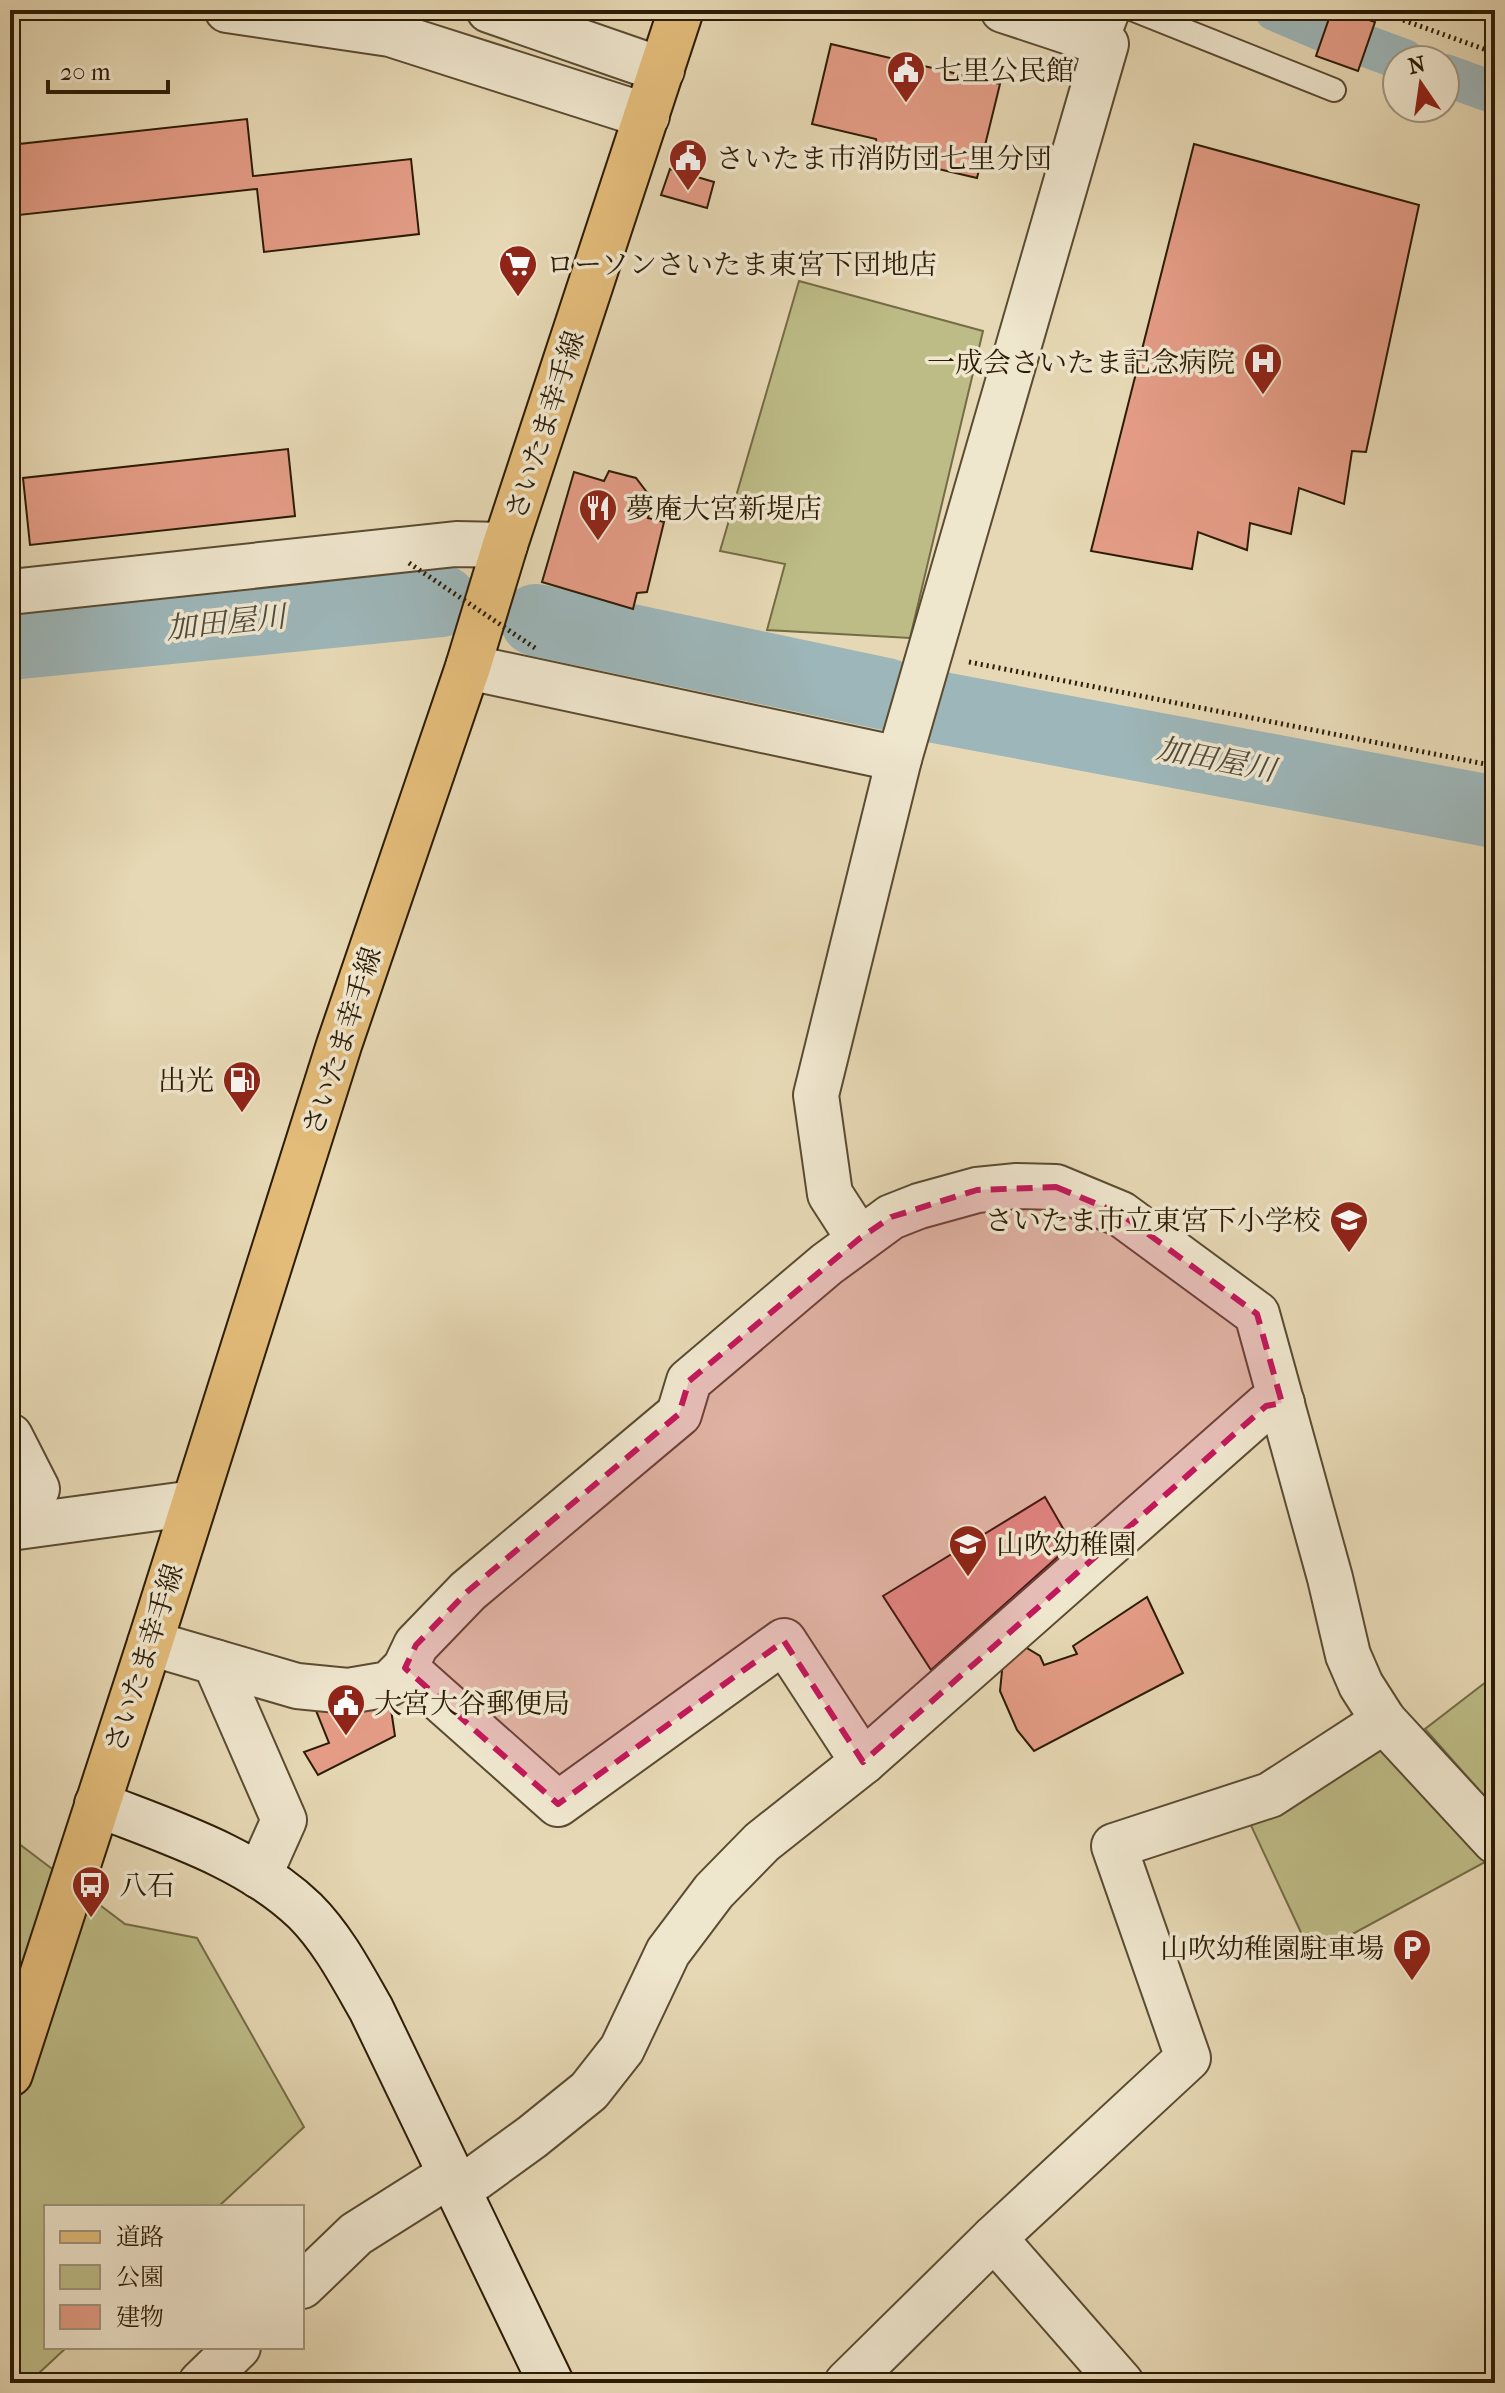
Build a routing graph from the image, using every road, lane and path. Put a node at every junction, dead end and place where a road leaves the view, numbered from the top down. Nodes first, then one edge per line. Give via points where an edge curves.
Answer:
1 (227, 10) edge
2 (489, 10) edge
3 (681, 10) edge
4 (1003, 10) edge
5 (1134, 10) edge
6 (1375, 10) edge
7 (1112, 27) edge
8 (1495, 53) edge
9 (662, 70) junction
10 (1334, 90) dead end
11 (647, 116) junction
12 (505, 545) junction
13 (409, 563) dead end
14 (10, 592) edge
15 (535, 648) dead end
16 (929, 654) junction
17 (468, 667) junction
18 (899, 759) junction
19 (1495, 766) edge
20 (859, 1239) junction
21 (1282, 1403) junction
22 (10, 1436) edge
23 (10, 1493) edge
24 (194, 1503) junction
25 (10, 1528) edge
26 (150, 1643) junction
27 (215, 1662) junction
28 (405, 1668) junction
29 (1384, 1721) junction
30 (863, 1762) junction
31 (97, 1804) junction
32 (1495, 1841) edge
33 (259, 1876) junction
34 (10, 2074) edge
35 (455, 2182) junction
36 (994, 2238) junction
37 (304, 2284) edge
38 (236, 2349) edge
39 (201, 2383) edge
40 (551, 2383) edge
41 (847, 2383) edge
42 (1121, 2383) edge

1 - 11 street via 390,34
2 - 9 street
3 - 9 main road, さいたま幸手線
4 - 7 street
5 - 10 lane
6 - 8 path
7 - 16 street
9 - 11 main road, さいたま幸手線
11 - 12 main road, さいたま幸手線
12 - 14 street via 456,544
12 - 17 main road, さいたま幸手線
13 - 15 path, bridge
16 - 18 street
16 - 19 path
17 - 18 street
17 - 24 main road, さいたま幸手線 via 339,1045
18 - 20 street via 816,1095 830,1194
20 - 21 street via 891,1217 977,1190 1056,1187 1121,1214 1257,1314
20 - 28 street via 689,1381 679,1414 468,1591 416,1645
21 - 29 street via 1348,1655
21 - 30 street via 1266,1406
22 - 23 street via 37,1489
24 - 25 street
24 - 26 main road, さいたま幸手線
26 - 27 street
26 - 31 main road, さいたま幸手線
27 - 28 street via 297,1686 348,1691 389,1684
27 - 33 street via 284,1820
28 - 30 street via 558,1804 784,1641
29 - 32 street
29 - 36 street via 1270,1795 1114,1846 1188,2058
30 - 35 street via 762,1842 714,1891 668,1952 622,2049 589,2091
31 - 33 street via 200,1845
31 - 34 main road, さいたま幸手線
33 - 35 street via 305,1912 338,1953
35 - 37 street via 356,2234
35 - 40 street
36 - 41 street
36 - 42 street
38 - 39 street

